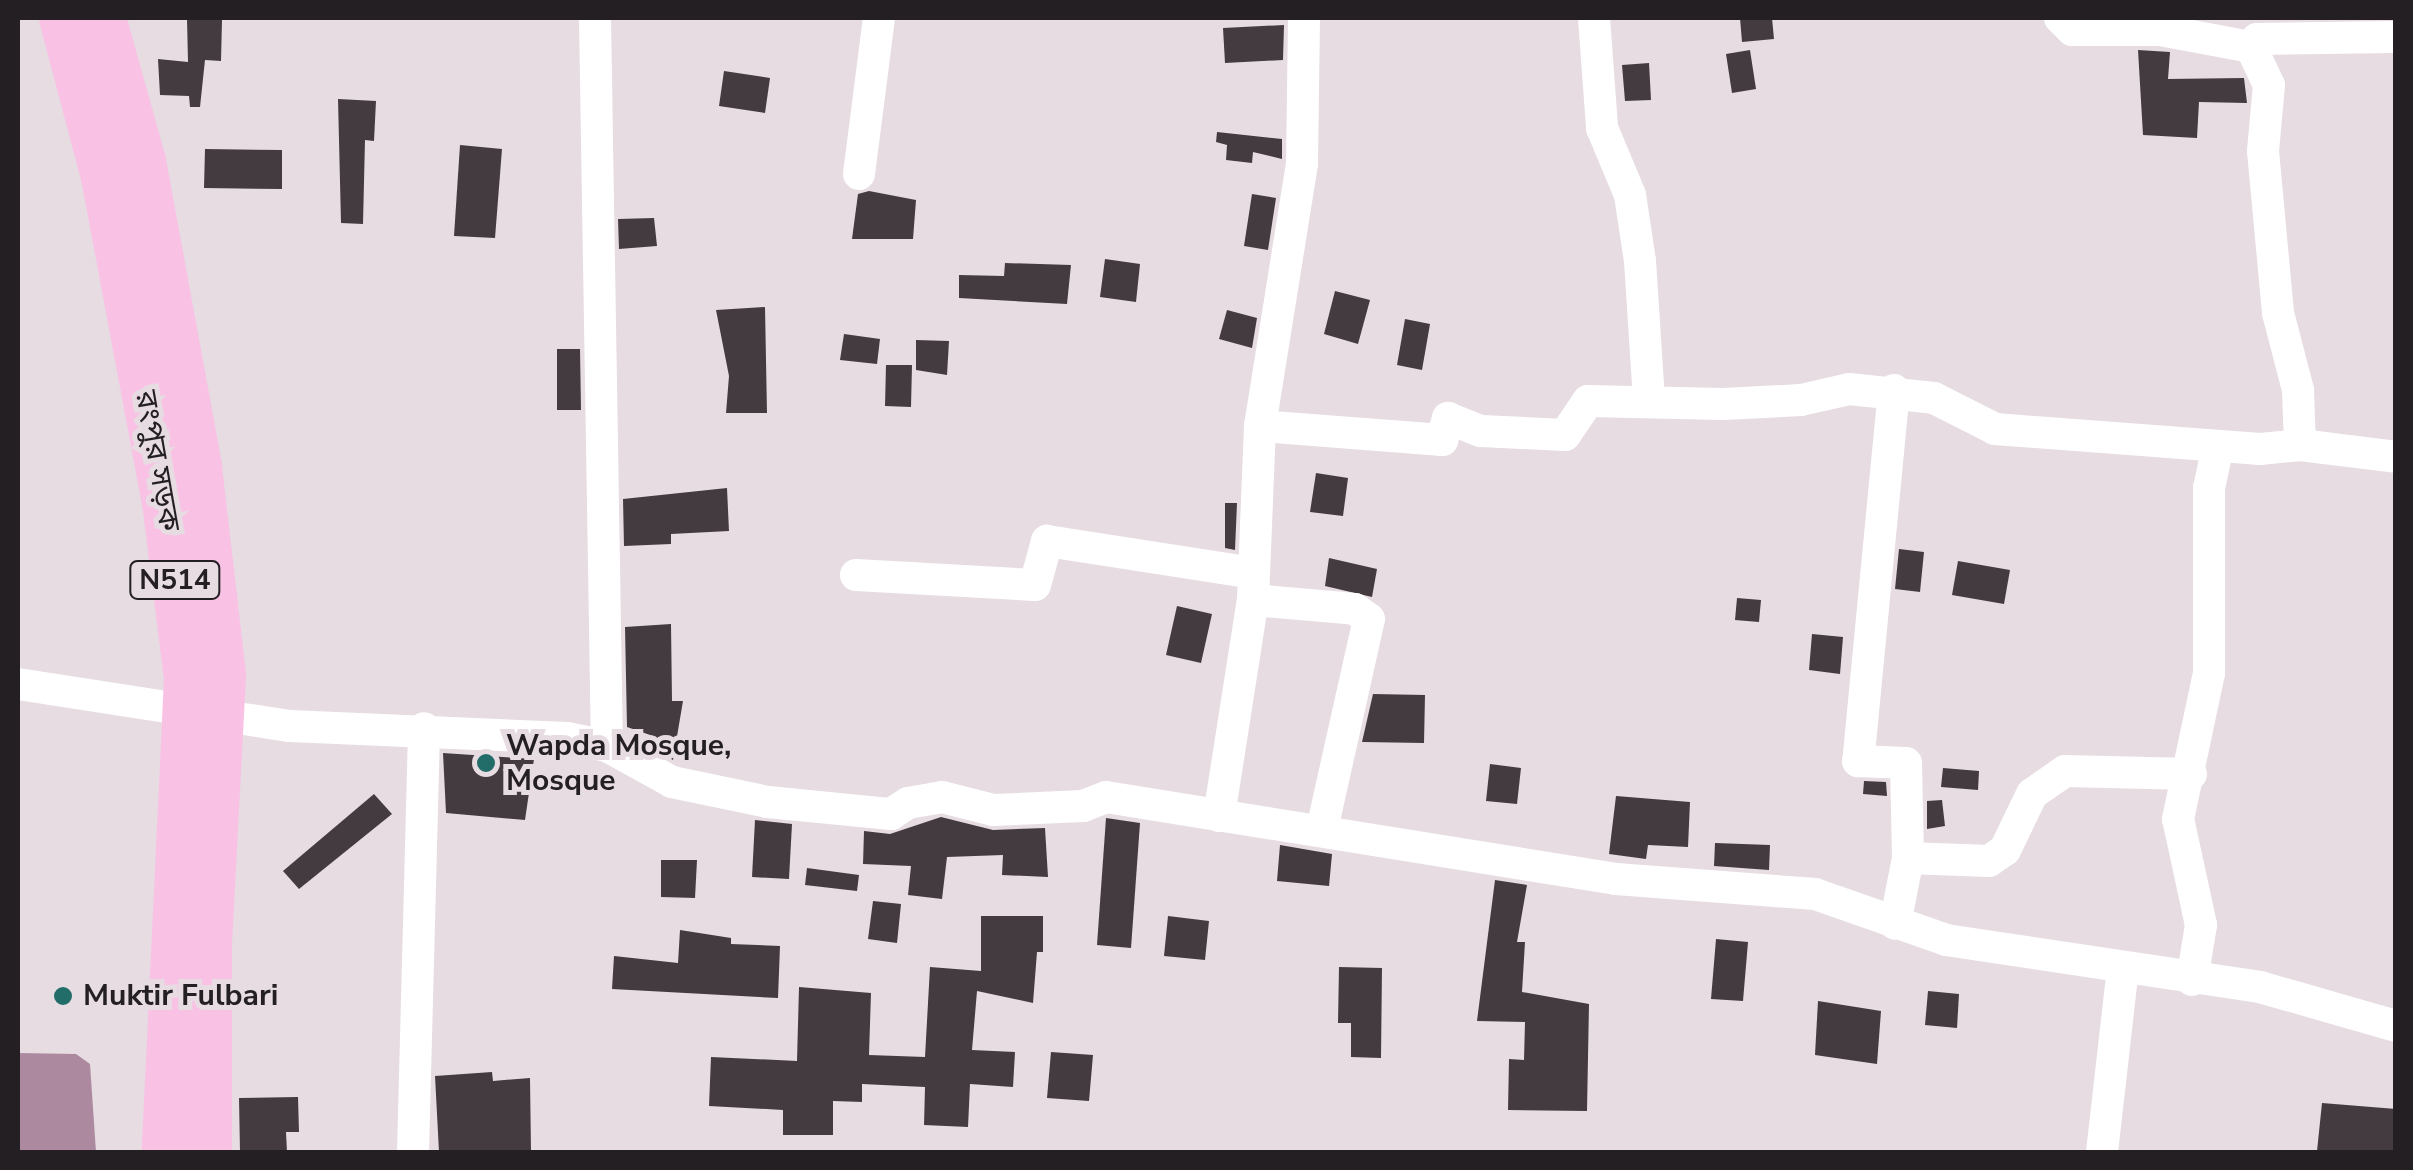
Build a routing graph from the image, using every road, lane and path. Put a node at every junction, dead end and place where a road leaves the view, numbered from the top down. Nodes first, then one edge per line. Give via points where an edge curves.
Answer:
1 (63, 18) edge
2 (102, 18) edge
3 (595, 18) edge
4 (880, 18) edge
5 (1304, 18) edge
6 (1594, 18) edge
7 (2060, 18) edge
8 (2396, 37) edge
9 (2251, 47) junction
10 (859, 174) dead end
11 (1894, 390) junction
12 (1648, 401) junction
13 (1260, 426) junction
14 (2300, 445) junction
15 (2218, 446) junction
16 (2396, 457) edge
17 (856, 575) dead end
18 (1254, 586) junction
19 (18, 684) edge
20 (204, 715) junction
21 (424, 728) junction
22 (607, 746) junction
23 (2191, 774) junction
24 (1219, 816) junction
25 (1322, 830) junction
26 (1908, 858) junction
27 (1895, 924) junction
28 (2123, 968) junction
29 (2192, 980) junction
30 (2396, 1026) edge
31 (166, 1152) edge
32 (208, 1152) edge
33 (413, 1152) edge
34 (2102, 1152) edge

1 - 20 highway, রংপুর সড়ক / N514 via 105,177 166,502 188,678
2 - 20 highway, রংপুর সড়ক / N514 via 142,161 198,467
3 - 22 street
4 - 10 street
5 - 13 street via 1302,163
6 - 12 street via 1602,128 1630,195 1640,261
7 - 9 street via 2072,30 2160,30
8 - 9 street via 2257,39
9 - 14 street via 2269,85 2264,151 2278,314 2298,390
11 - 12 street via 1723,404
11 - 15 street via 1934,398 1995,429
11 - 26 street via 1858,761 1906,763
12 - 13 street via 1580,403 1565,434 1481,431 1448,418 1442,440
13 - 18 street
14 - 15 street
14 - 16 street
15 - 23 street via 2208,488 2209,673
17 - 18 street via 1035,584 1047,541
18 - 24 street
18 - 25 street via 1355,609 1369,619
19 - 20 street via 112,694
20 - 21 street via 345,730
20 - 31 highway, রংপুর সড়ক / N514
20 - 32 highway, রংপুর সড়ক / N514
21 - 22 street
21 - 33 street
22 - 24 street via 672,782 768,802 891,814 908,803 942,797 993,810 1083,806 1106,798
23 - 26 street via 2065,771 2032,794 2005,850 1989,861
23 - 29 street via 2178,819 2201,925
24 - 25 street
25 - 27 street via 1626,880 1815,894
26 - 27 street
27 - 28 street via 1986,948
28 - 29 street
28 - 34 street
29 - 30 street via 2260,987

